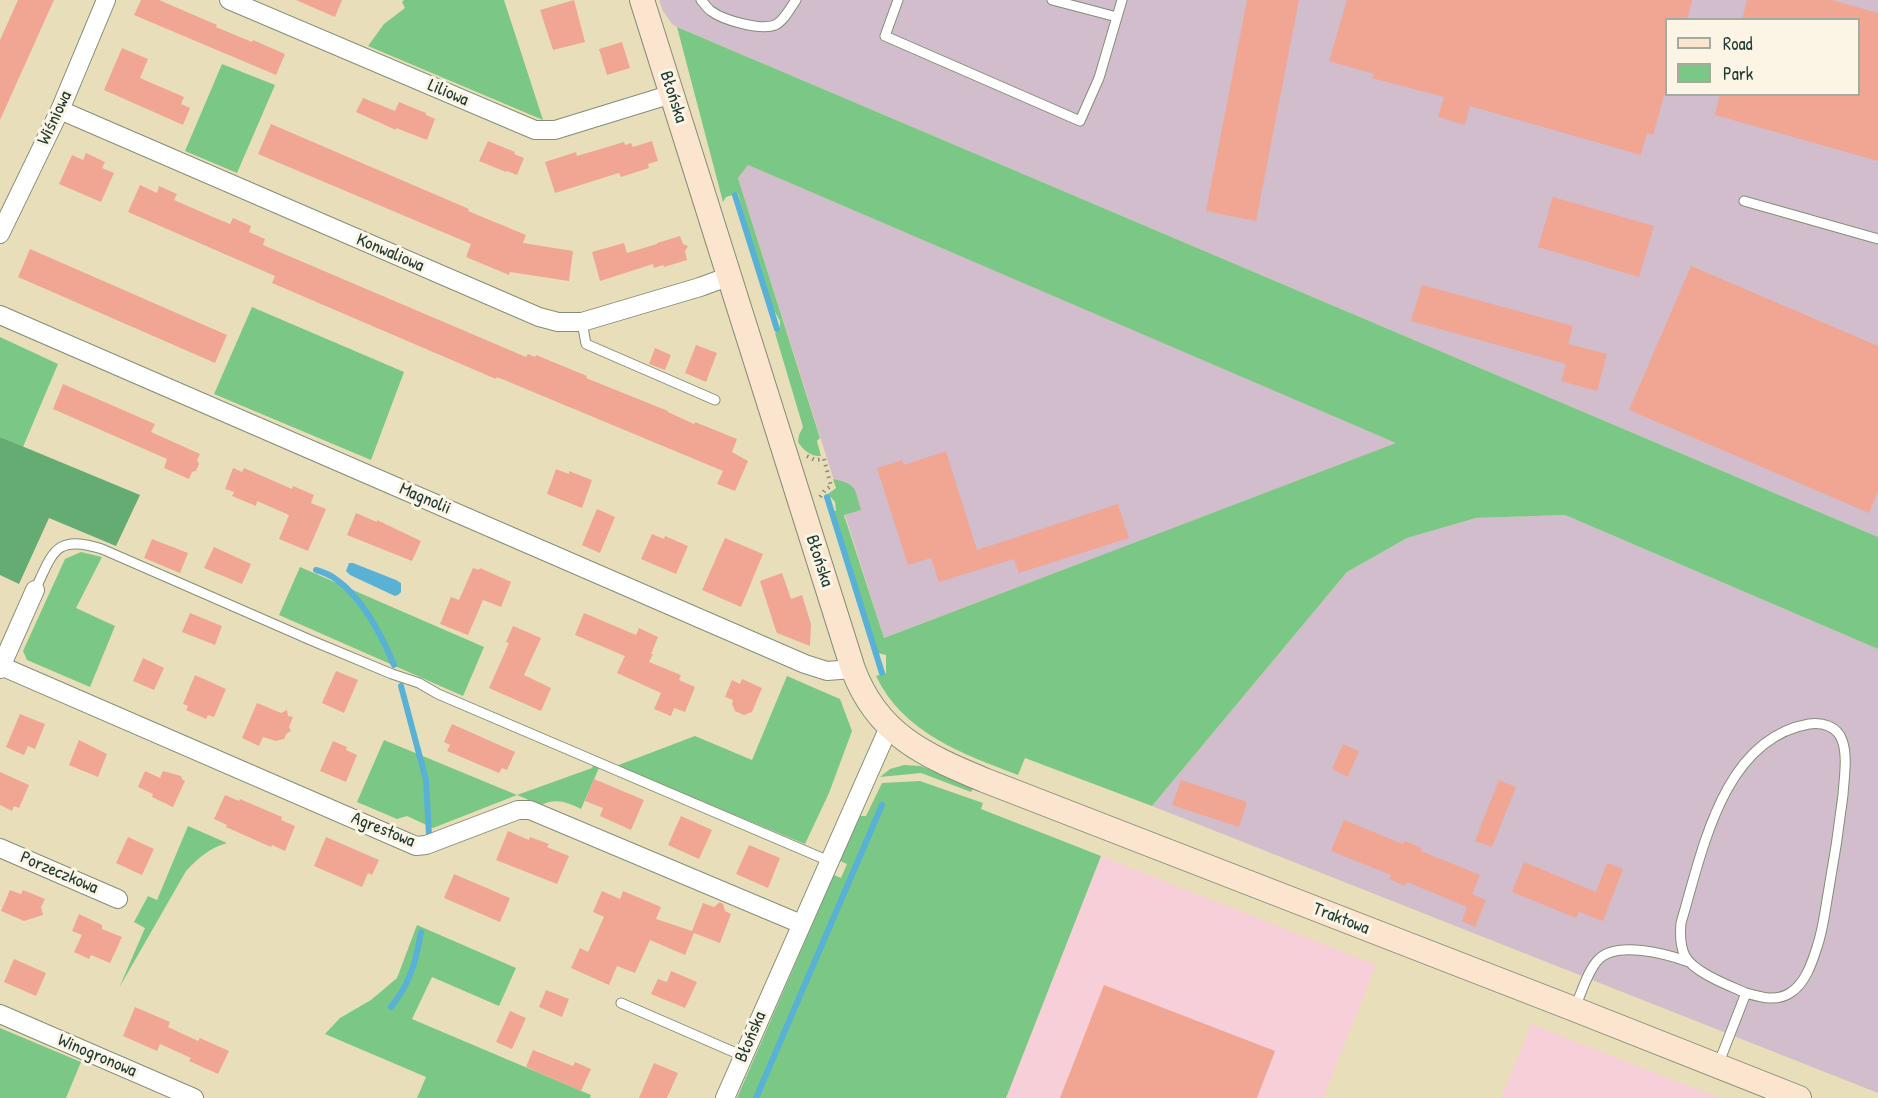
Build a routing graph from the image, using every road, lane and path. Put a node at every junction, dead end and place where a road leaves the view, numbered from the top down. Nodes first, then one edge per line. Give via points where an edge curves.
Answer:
1 (106, 0) edge
2 (229, 0) edge
3 (642, 0) edge
4 (701, 0) edge
5 (796, 0) edge
6 (898, 0) edge
7 (1052, 0) edge
8 (1122, 0) edge
9 (1118, 17) junction
10 (672, 94) junction
11 (60, 111) junction
12 (1744, 201) dead end
13 (0, 234) edge
14 (1878, 239) edge
15 (730, 276) junction
16 (0, 315) edge
17 (582, 322) junction
18 (715, 400) dead end
19 (824, 460) dead end
20 (830, 483) dead end
21 (35, 590) joint
22 (1, 668) edge
23 (853, 669) junction
24 (889, 727) junction
25 (0, 848) edge
26 (829, 861) junction
27 (118, 899) dead end
28 (801, 924) junction
29 (1689, 962) junction
30 (1746, 993) junction
31 (621, 1003) dead end
32 (1574, 1009) junction
33 (0, 1014) edge
34 (743, 1056) junction
35 (1718, 1066) junction
36 (194, 1098) edge
37 (725, 1098) edge
38 (1799, 1098) edge

1 - 11 street, Wiśniowa
2 - 10 street, Liliowa via 535,130 555,130
3 - 10 street, Błońska
4 - 5 lane via 725,18 766,27 777,25
6 - 9 lane via 885,36 1080,121 1099,78
7 - 9 lane
8 - 9 lane
10 - 15 street, Błońska
11 - 13 street, Wiśniowa
11 - 17 street, Konwaliowa via 539,317
12 - 14 lane
15 - 17 street, Konwaliowa
15 - 23 street, Błońska
16 - 23 street, Magnolii via 805,664 827,671
17 - 18 lane via 586,344
19 - 20 path
21 - 22 street
21 - 26 lane via 50,558 62,546 78,543 102,549
22 - 28 street, Agrestowa via 416,846 518,810 530,810
23 - 24 street, Błońska via 865,697
24 - 26 street, Błońska
24 - 32 street, Traktowa via 933,758 973,776
25 - 27 street, Porzeczkowa
26 - 28 street, Błońska
28 - 34 street, Błońska
29 - 30 lane
29 - 30 lane via 1680,936 1681,923 1711,824 1724,795 1744,765 1777,735 1814,723 1829,725 1843,741 1845,777 1839,836 1818,945 1806,974 1791,993 1766,999
29 - 32 lane via 1650,951 1608,953 1592,968
30 - 35 lane
31 - 34 lane
32 - 35 street, Traktowa
33 - 36 street, Winogronowa
34 - 37 street, Błońska
35 - 38 street, Traktowa

